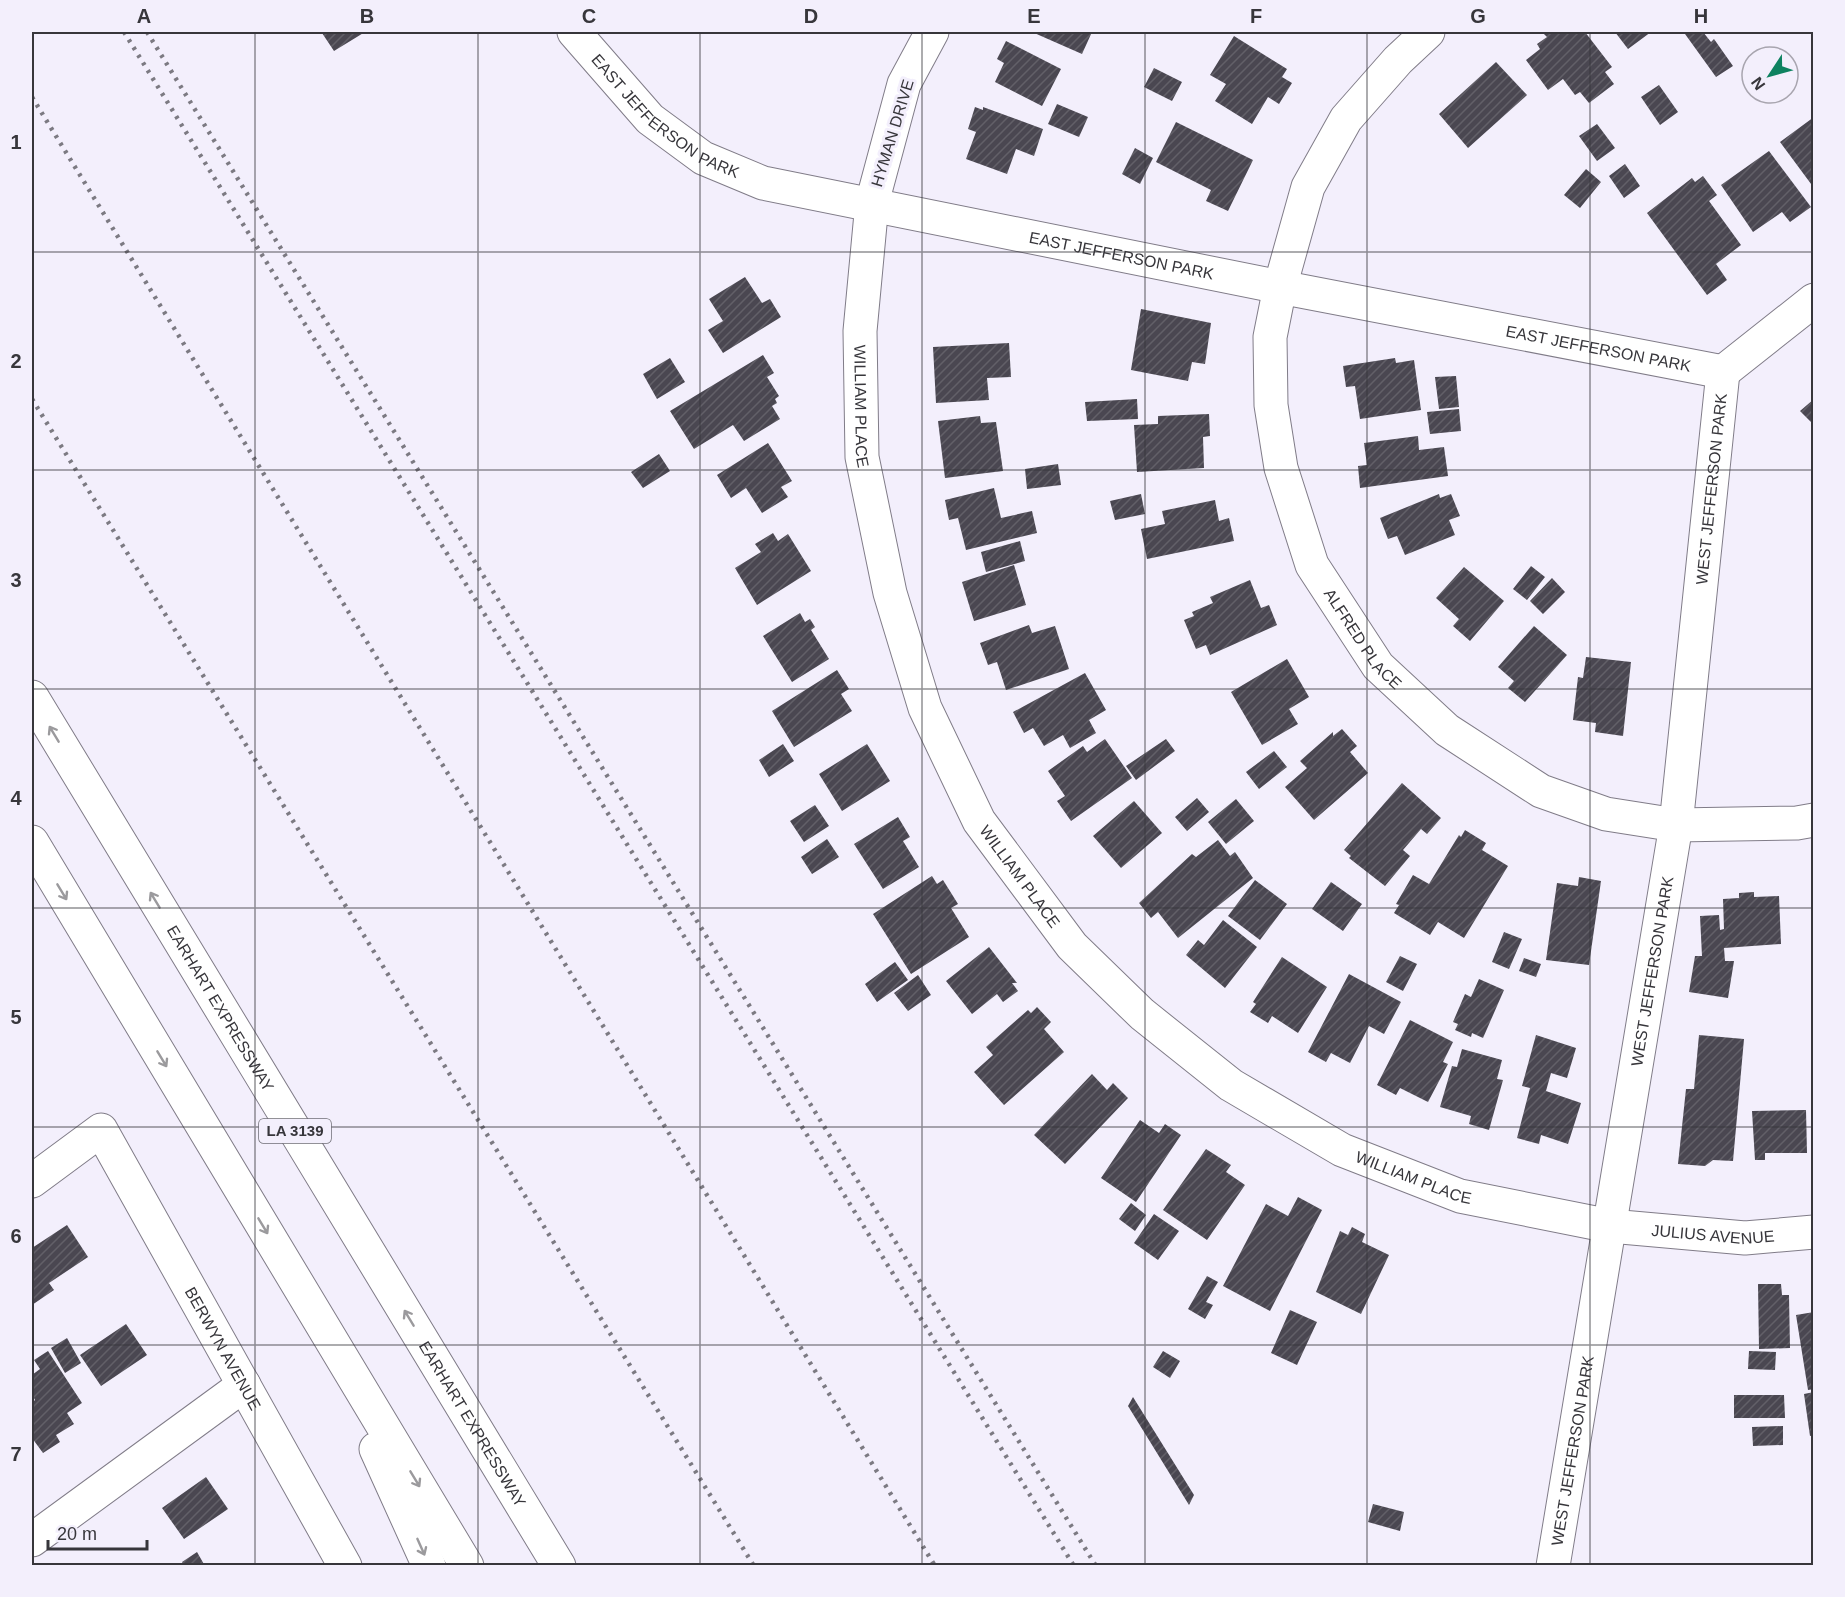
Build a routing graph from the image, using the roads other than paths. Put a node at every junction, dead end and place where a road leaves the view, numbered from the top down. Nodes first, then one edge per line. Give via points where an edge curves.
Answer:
1 (574, 32) edge
2 (932, 32) edge
3 (1428, 32) edge
4 (872, 203) junction
5 (1280, 287) junction
6 (1814, 300) edge
7 (1723, 372) junction
8 (32, 697) edge
9 (1814, 820) edge
10 (1676, 825) junction
11 (32, 842) edge
12 (32, 1181) edge
13 (1610, 1226) junction
14 (1814, 1232) edge
15 (310, 1303) junction
16 (244, 1385) junction
17 (32, 1540) edge
18 (345, 1566) edge
19 (429, 1566) edge
20 (467, 1566) edge
21 (559, 1566) edge
22 (1553, 1566) edge

1 - 4 main road, EAST JEFFERSON PARK via 650,119 703,158 763,183
2 - 4 main road, HYMAN DRIVE via 904,84
3 - 5 main road, ALFRED PLACE via 1346,119 1308,187
4 - 5 main road, EAST JEFFERSON PARK
4 - 13 main road, WILLIAM PLACE via 860,330 862,457 890,593 925,708 979,821 1072,946 1142,1014 1231,1085 1342,1150 1460,1196
5 - 7 main road, EAST JEFFERSON PARK
5 - 10 main road, ALFRED PLACE via 1270,337 1271,405 1281,468 1312,566 1378,666 1447,730 1541,790 1606,814
6 - 7 main road
7 - 10 main road, WEST JEFFERSON PARK
21 -> 8 main road, EARHART EXPRESSWAY / LA 3139
9 - 10 main road, ALFRED PLACE
10 - 13 main road, WEST JEFFERSON PARK
11 -> 15 main road
12 - 16 main road, BERWYN AVENUE via 101,1130
13 - 14 main road, JULIUS AVENUE via 1745,1238
13 - 22 main road, WEST JEFFERSON PARK
15 -> 19 main road
15 -> 20 main road
16 - 17 main road
16 - 18 main road, BERWYN AVENUE

